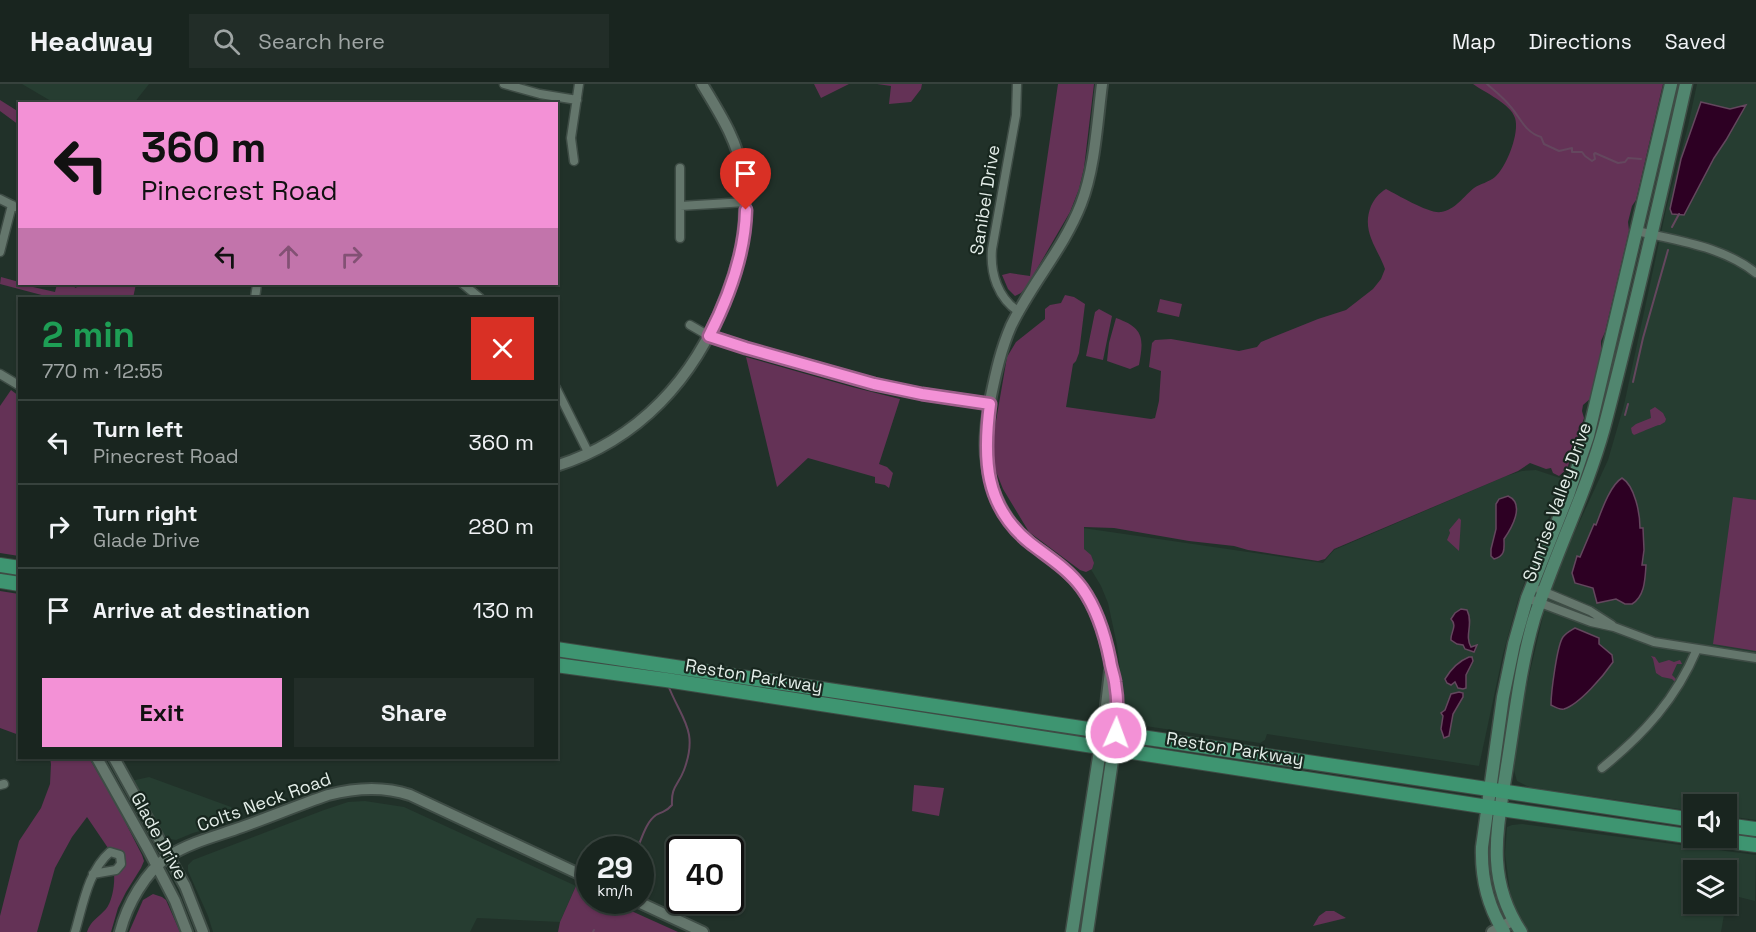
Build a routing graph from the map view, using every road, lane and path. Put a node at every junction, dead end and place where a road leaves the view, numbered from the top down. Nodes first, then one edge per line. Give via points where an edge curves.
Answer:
1 (504, 84) edge
2 (579, 84) edge
3 (702, 84) edge
4 (1017, 84) edge
5 (1102, 84) edge
6 (1671, 84) edge
7 (1686, 84) edge
8 (577, 100) junction
9 (574, 161) dead end
10 (680, 168) dead end
11 (0, 199) edge
12 (746, 202) junction
13 (680, 206) junction
14 (16, 207) edge
15 (1636, 231) junction
16 (1650, 235) junction
17 (680, 238) dead end
18 (0, 252) edge
19 (1756, 273) edge
20 (464, 285) edge
21 (479, 297) edge
22 (1019, 312) junction
23 (690, 325) dead end
24 (709, 336) junction
25 (0, 374) edge
26 (18, 385) edge
27 (558, 392) edge
28 (990, 404) junction
29 (589, 454) junction
30 (558, 465) edge
31 (0, 566) edge
32 (18, 568) edge
33 (0, 581) edge
34 (18, 584) edge
35 (1529, 593) junction
36 (1542, 597) junction
37 (558, 649) edge
38 (1696, 649) junction
39 (1756, 658) edge
40 (558, 665) edge
41 (1110, 732) junction
42 (1108, 748) junction
43 (98, 759) edge
44 (115, 759) edge
45 (1602, 768) dead end
46 (1496, 790) junction
47 (1494, 807) junction
48 (1683, 818) edge
49 (1737, 826) edge
50 (1756, 829) edge
51 (1683, 835) edge
52 (1737, 843) edge
53 (1756, 845) edge
54 (168, 856) junction
55 (157, 866) junction
56 (576, 872) edge
57 (93, 874) dead end
58 (654, 909) edge
59 (1514, 920) junction
60 (1499, 930) edge
61 (75, 932) edge
62 (120, 932) edge
63 (187, 932) edge
64 (203, 932) edge
65 (703, 932) edge
66 (1072, 932) edge
67 (1087, 932) edge
68 (1521, 932) edge

1 - 8 street
2 - 8 street
3 - 12 street via 735,146
4 - 22 street, Sanibel Drive via 1016,115 991,263 1000,292
5 - 22 street via 1090,173 1082,202
6 - 15 main road, Sunrise Valley Drive
7 - 16 main road, Sunrise Valley Drive
8 - 9 street via 570,138
10 - 13 street
11 - 14 street
12 - 13 street
12 - 24 street via 740,255
13 - 17 street
14 - 18 street
15 - 16 street
15 - 35 main road, Sunrise Valley Drive via 1588,436
16 - 19 street via 1724,253
16 - 36 main road, Sunrise Valley Drive via 1598,447
20 - 21 street
22 - 28 street via 1001,352
23 - 24 street
24 - 28 street via 874,384
24 - 29 street via 686,374 659,404 625,433
25 - 26 street
27 - 29 street
28 - 41 street via 986,457 997,499 1021,535 1082,588 1102,629 1110,662
29 - 30 street
31 - 32 main road
33 - 34 main road
35 - 36 street
35 - 46 main road, Sunrise Valley Drive via 1508,670
36 - 38 street via 1592,622 1654,642
36 - 46 main road, Sunrise Valley Drive
37 - 41 main road, Reston Parkway
38 - 39 street
38 - 45 street via 1662,711
40 - 42 main road, Reston Parkway
41 - 42 main road
41 - 46 main road, Reston Parkway
42 - 47 main road, Reston Parkway
42 - 66 main road
42 - 67 main road
43 - 55 street, Glade Drive
44 - 54 street, Glade Drive
46 - 47 main road, Sunrise Valley Drive
46 - 48 main road, Reston Parkway
47 - 51 main road, Reston Parkway
47 - 59 main road, Sunrise Valley Drive via 1497,869 1502,894
47 - 60 main road, Sunrise Valley Drive via 1482,847 1482,866
49 - 50 main road
52 - 53 main road, Reston Parkway
54 - 55 street, Colts Neck Road
54 - 56 street, Colts Neck Road via 328,795 375,788 417,798
54 - 64 street, Glade Drive
55 - 62 street, Colts Neck Road via 134,897
55 - 63 street, Glade Drive
57 - 61 street
58 - 65 street
59 - 60 street
59 - 68 main road, Sunrise Valley Drive

